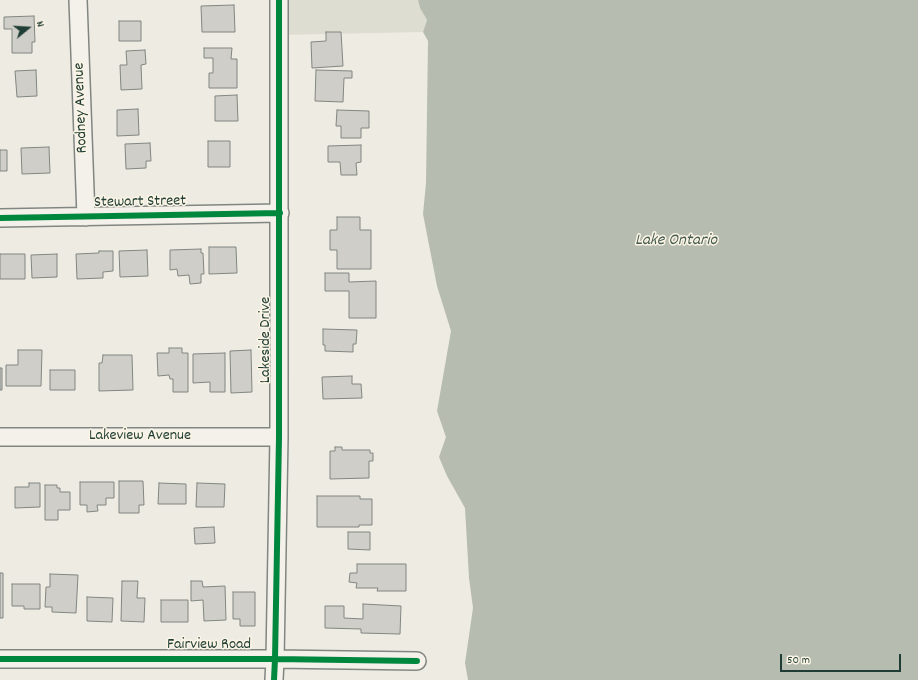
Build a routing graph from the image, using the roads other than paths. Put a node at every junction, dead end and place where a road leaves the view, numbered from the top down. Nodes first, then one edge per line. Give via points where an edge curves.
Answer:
1 (78, 0) edge
2 (279, 0) edge
3 (280, 213) junction
4 (86, 216) junction
5 (0, 218) edge
6 (0, 437) edge
7 (279, 437) junction
8 (0, 659) edge
9 (275, 659) junction
10 (417, 661) dead end
11 (274, 680) edge

1 - 4 street, Rodney Avenue
2 - 3 street, Lakeside Drive
3 - 4 street, Stewart Street
3 - 7 street, Lakeside Drive
4 - 5 street, Stewart Street
6 - 7 street, Lakeview Avenue
7 - 9 street, Lakeside Drive
8 - 9 street, Fairview Road
9 - 10 street, Fairview Road
9 - 11 street, Lakeside Drive

